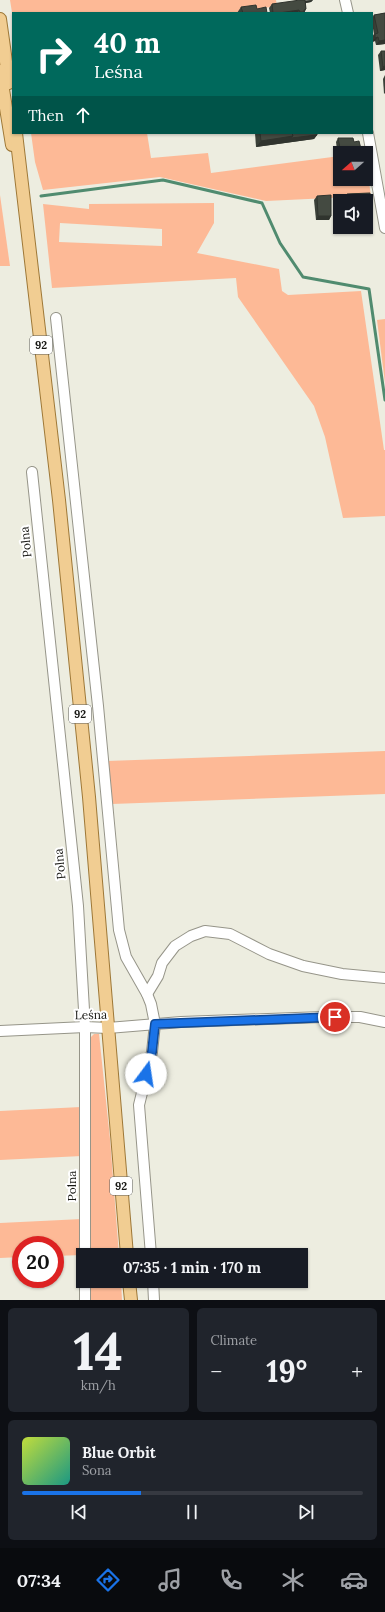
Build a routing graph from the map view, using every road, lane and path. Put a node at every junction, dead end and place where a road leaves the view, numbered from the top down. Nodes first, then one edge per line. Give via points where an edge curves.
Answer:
1 (345, 0) edge
2 (348, 12) edge
3 (0, 19) edge
4 (0, 71) edge
5 (12, 104) edge
6 (16, 134) edge
7 (368, 134) edge
8 (22, 191) junction
9 (385, 228) edge
10 (56, 318) dead end
11 (32, 472) dead end
12 (385, 978) edge
13 (147, 994) junction
14 (385, 1022) edge
15 (155, 1024) junction
16 (85, 1027) junction
17 (108, 1028) junction
18 (0, 1031) edge
19 (85, 1248) edge
20 (126, 1248) edge
21 (150, 1248) edge
22 (85, 1288) edge
23 (130, 1288) edge
24 (153, 1288) edge
25 (85, 1300) edge
26 (131, 1300) edge
27 (154, 1300) edge

1 - 2 street
3 - 5 main road
4 - 8 main road, 92 via 8,127
6 - 8 main road, 92
7 - 9 street
8 - 17 main road, 92 via 59,507
10 - 13 street via 98,706 118,930 126,957
11 - 16 street, Polna via 78,906
12 - 13 street via 342,974 303,966 269,954 230,934 205,931 175,946 162,963 158,976
13 - 15 street
14 - 15 street, Leśna via 323,1017
15 - 17 street, Leśna
15 - 21 street via 152,1052 139,1105
16 - 17 street, Leśna
16 - 18 street, Leśna
16 - 19 street, Polna
17 - 20 main road, 92
22 - 25 street
23 - 26 main road
24 - 27 street

